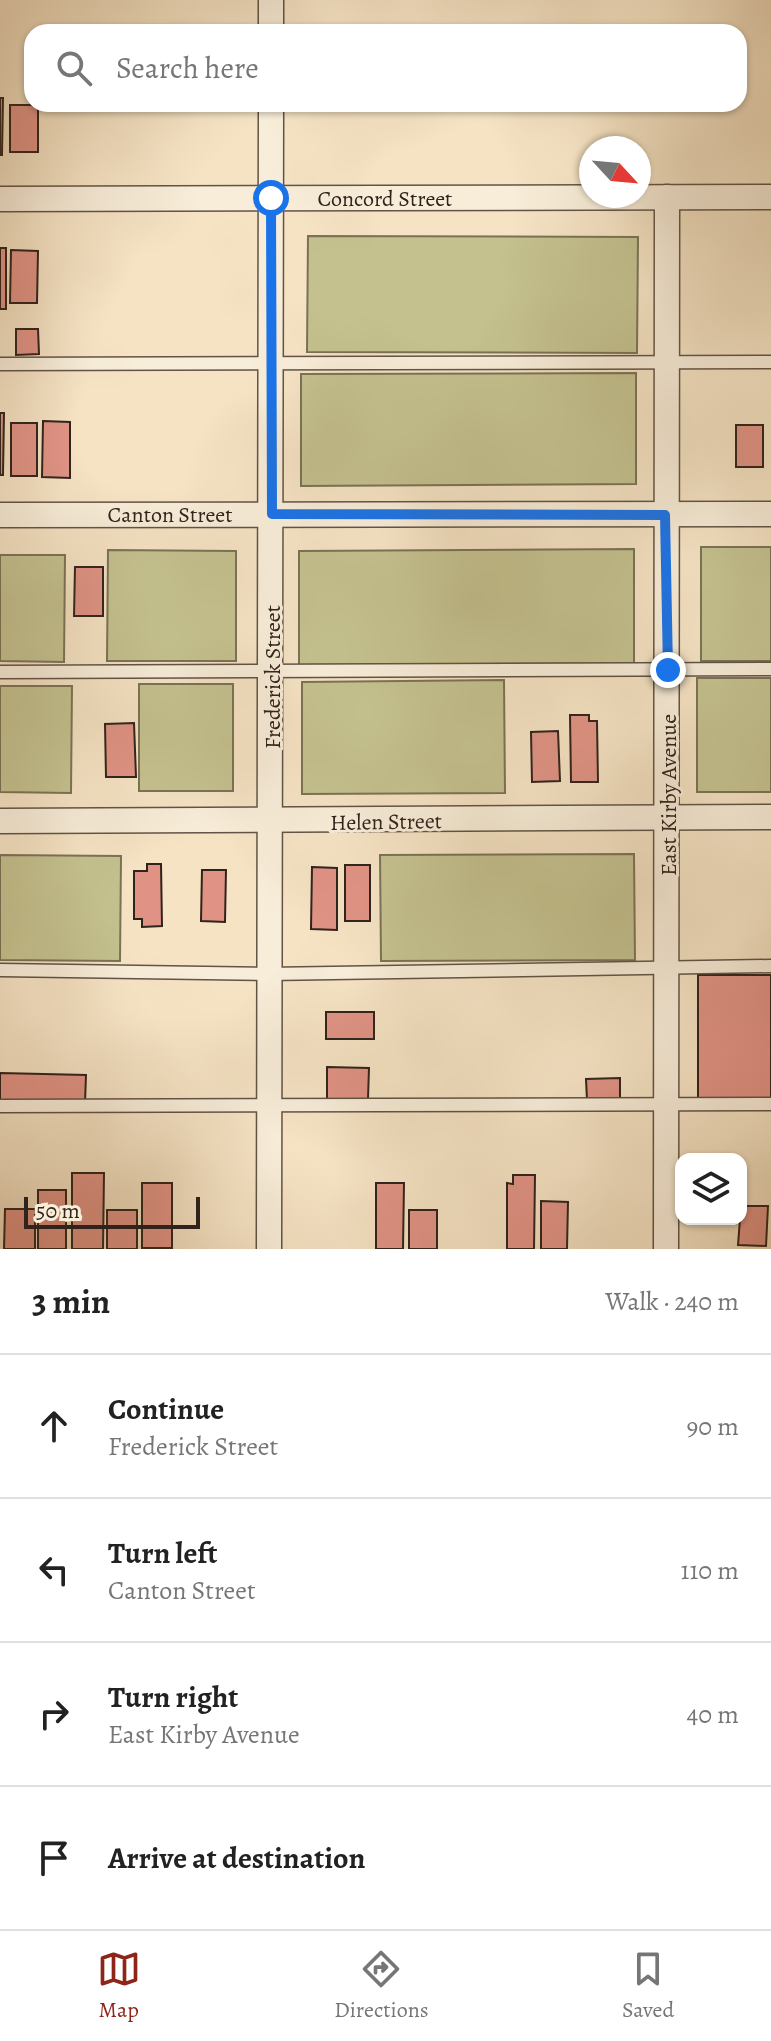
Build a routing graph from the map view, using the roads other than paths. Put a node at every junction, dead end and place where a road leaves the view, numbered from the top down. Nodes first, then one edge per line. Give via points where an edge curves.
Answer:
1 (271, 0) edge
2 (271, 24) edge
3 (271, 112) edge
4 (667, 197) junction
5 (771, 197) edge
6 (271, 198) junction
7 (0, 199) edge
8 (667, 362) junction
9 (771, 362) edge
10 (271, 363) junction
11 (0, 364) edge
12 (272, 514) junction
13 (771, 514) edge
14 (0, 515) edge
15 (665, 515) junction
16 (771, 669) edge
17 (668, 670) junction
18 (0, 672) edge
19 (272, 672) junction
20 (771, 817) edge
21 (668, 818) junction
22 (0, 821) edge
23 (270, 822) junction
24 (771, 966) edge
25 (667, 967) junction
26 (0, 970) edge
27 (268, 974) junction
28 (269, 1103) junction
29 (771, 1104) edge
30 (666, 1105) junction
31 (0, 1106) edge
32 (269, 1249) edge
33 (666, 1249) edge

1 - 2 street
3 - 6 street, Frederick Street
4 - 5 street, Concord Street
4 - 6 street, Concord Street
4 - 8 street, East Kirby Avenue
6 - 7 street, Concord Street
6 - 10 street, Frederick Street
8 - 9 lane
8 - 10 lane
8 - 15 street, East Kirby Avenue
10 - 11 lane
10 - 12 street, Frederick Street
12 - 14 street, Canton Street
12 - 15 street, Canton Street
12 - 19 street, Frederick Street
13 - 15 street, Canton Street
15 - 17 street, East Kirby Avenue
16 - 17 lane
17 - 19 lane
17 - 21 street, East Kirby Avenue
18 - 19 lane
19 - 23 street, Frederick Street
20 - 21 street, Helen Street
21 - 23 street, Helen Street
21 - 25 street, East Kirby Avenue
22 - 23 street, Helen Street
23 - 27 street, Frederick Street
24 - 25 lane
25 - 27 lane
25 - 30 street, East Kirby Avenue
26 - 27 lane
27 - 28 street, Frederick Street
28 - 30 lane
28 - 31 lane
28 - 32 street, Frederick Street
29 - 30 lane
30 - 33 street, East Kirby Avenue

